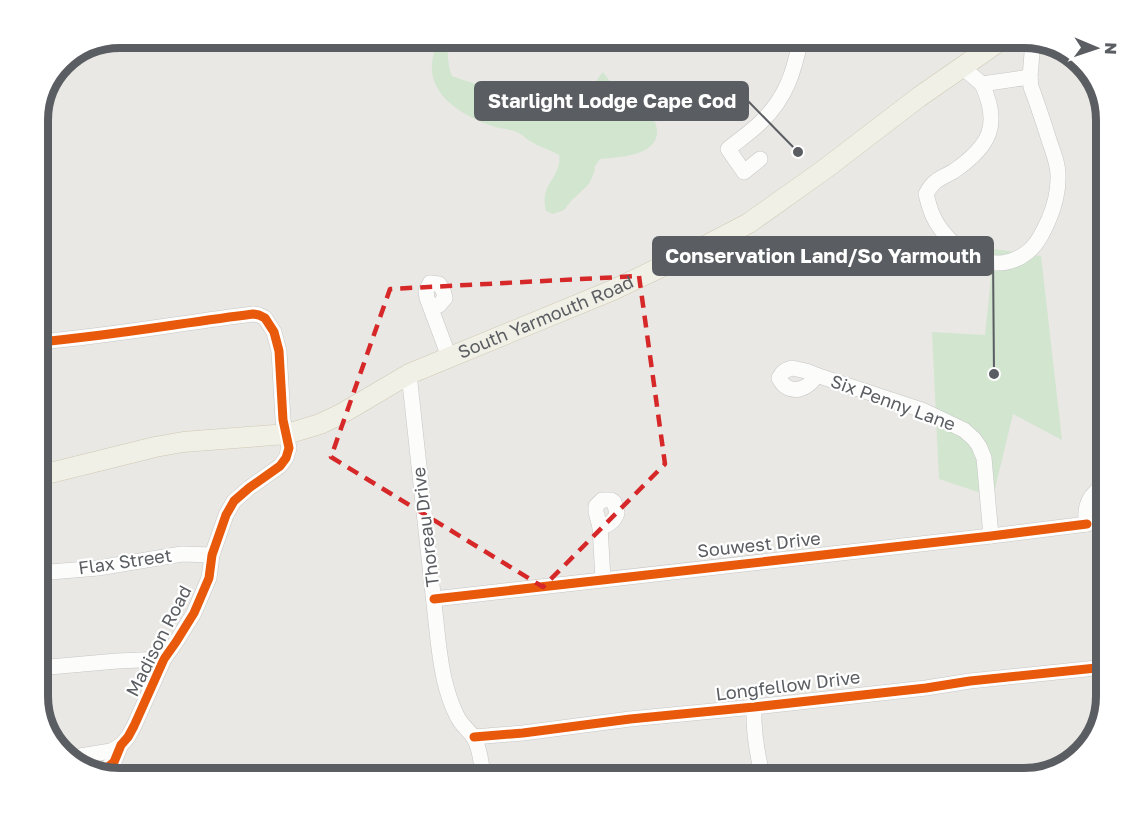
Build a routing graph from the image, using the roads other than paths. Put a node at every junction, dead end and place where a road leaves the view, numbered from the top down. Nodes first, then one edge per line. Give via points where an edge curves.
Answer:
1 (798, 48) edge
2 (990, 48) edge
3 (1032, 49) edge
4 (962, 67) junction
5 (1030, 77) junction
6 (982, 84) junction
7 (759, 159) dead end
8 (431, 309) dead end
9 (48, 341) edge
10 (449, 357) junction
11 (409, 374) junction
12 (816, 375) dead end
13 (286, 434) junction
14 (48, 474) edge
15 (1096, 491) edge
16 (1096, 521) edge
17 (1087, 524) junction
18 (600, 527) dead end
19 (991, 536) junction
20 (212, 555) junction
21 (48, 572) edge
22 (603, 579) junction
23 (434, 599) junction
24 (164, 659) junction
25 (48, 667) edge
26 (1096, 668) edge
27 (754, 707) junction
28 (474, 737) junction
29 (122, 745) junction
30 (81, 756) edge
31 (108, 767) edge
32 (482, 768) edge
33 (761, 768) edge

1 - 7 street via 782,97 761,123 728,149 744,172
2 - 4 main road, South Yarmouth Road
3 - 5 street
4 - 6 street
4 - 10 main road, South Yarmouth Road via 748,223 612,290
5 - 6 street
5 - 6 street via 1058,178 1053,208 1037,242 1018,258 1004,262 986,262 961,250 933,217 926,194 931,185 984,143 992,114
8 - 10 street
9 - 13 street via 253,314 265,318 279,351
10 - 11 main road, South Yarmouth Road
11 - 13 main road, South Yarmouth Road via 341,414
11 - 23 street, Thoreau Drive
12 - 19 street, Six Penny Lane via 922,410 969,434 984,458
13 - 14 main road, South Yarmouth Road via 183,442
13 - 20 street, Madison Road via 286,458 234,501
15 - 17 street via 1086,508
16 - 17 street, Souwest Drive
17 - 19 street, Souwest Drive
18 - 22 street
19 - 22 street, Souwest Drive
20 - 21 street, Flax Street via 182,554
20 - 24 street, Madison Road via 203,594
22 - 23 street, Souwest Drive
23 - 28 street, Thoreau Drive via 443,676 457,717
24 - 25 street
24 - 29 street, Madison Road
26 - 27 street, Longfellow Drive
27 - 28 street, Longfellow Drive
27 - 33 street
28 - 32 street, Thoreau Drive
29 - 30 street
29 - 31 street, Madison Road

